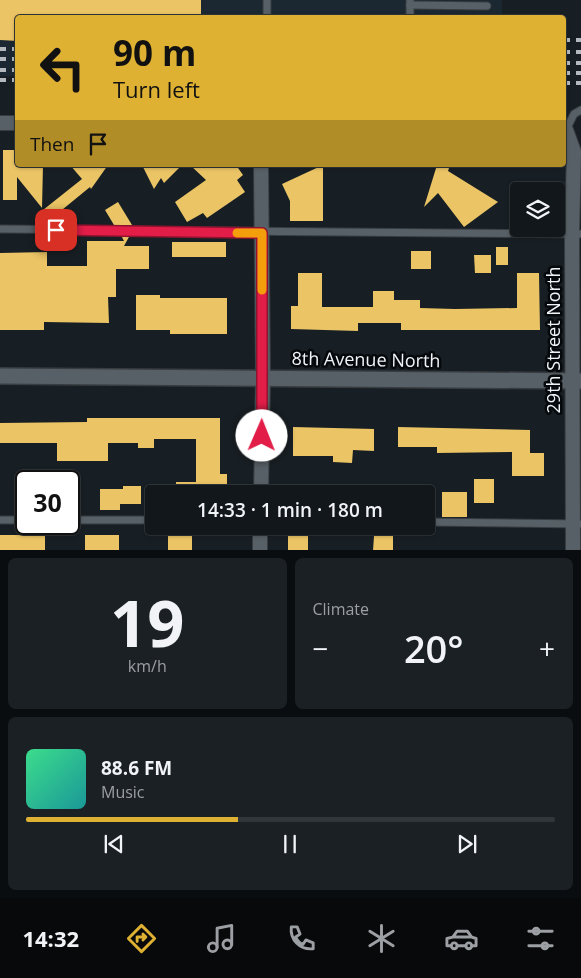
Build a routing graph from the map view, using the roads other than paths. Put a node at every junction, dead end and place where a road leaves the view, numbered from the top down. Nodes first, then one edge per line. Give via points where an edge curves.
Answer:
1 (267, 0) edge
2 (410, 3) edge
3 (487, 6) dead end
4 (267, 15) edge
5 (581, 110) edge
6 (0, 123) edge
7 (15, 123) edge
8 (566, 127) edge
9 (566, 132) edge
10 (261, 167) edge
11 (0, 230) edge
12 (262, 233) junction
13 (577, 234) edge
14 (0, 376) edge
15 (264, 377) junction
16 (578, 380) edge
17 (261, 485) edge
18 (0, 520) edge
19 (15, 520) edge
20 (80, 520) edge
21 (145, 520) edge
22 (435, 522) edge
23 (577, 524) edge
24 (260, 535) edge
25 (260, 550) edge
26 (573, 550) edge

1 - 4 lane
2 - 3 lane
5 - 8 lane via 574,114
6 - 7 street
9 - 13 street, 29th Street North via 574,152
10 - 12 street
11 - 12 lane
12 - 13 lane
12 - 15 street
13 - 16 street, 29th Street North
14 - 15 street, 8th Avenue North
15 - 16 street, 8th Avenue North
15 - 17 street
16 - 23 street, 29th Street North
18 - 19 lane
20 - 21 lane
22 - 23 lane
23 - 26 street, 29th Street North
24 - 25 street

